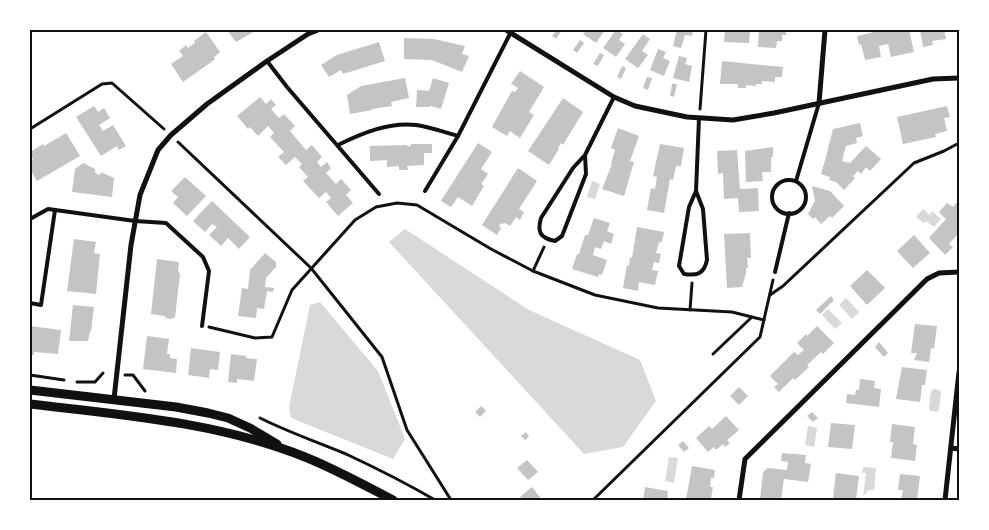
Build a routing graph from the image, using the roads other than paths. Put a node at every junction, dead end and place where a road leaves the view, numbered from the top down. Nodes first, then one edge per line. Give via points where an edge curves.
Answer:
1 (318, 30) edge
2 (825, 30) edge
3 (510, 31) edge
4 (267, 61) junction
5 (959, 78) edge
6 (614, 97) junction
7 (819, 103) junction
8 (700, 118) junction
9 (458, 136) junction
10 (338, 145) junction
11 (585, 155) junction
12 (796, 181) junction
13 (425, 191) dead end
14 (696, 191) junction
15 (379, 194) dead end
16 (55, 210) junction
17 (789, 213) junction
18 (30, 220) edge
19 (135, 221) junction
20 (775, 272) road end
21 (959, 272) edge
22 (30, 304) edge
23 (202, 326) road end
24 (959, 372) edge
25 (30, 390) edge
26 (114, 399) junction
27 (30, 404) edge
28 (112, 414) junction
29 (951, 448) junction
30 (959, 449) edge
31 (288, 451) junction
32 (393, 500) edge
33 (739, 500) edge
34 (944, 500) edge

1 - 4 street
2 - 7 street
3 - 6 street
3 - 9 lane
4 - 10 lane
4 - 19 street via 207,104 158,150 143,186
5 - 7 street via 934,79
6 - 8 street via 675,116
6 - 11 lane
7 - 8 street via 733,120
7 - 12 lane
8 - 14 lane
9 - 10 lane via 416,125 389,126
9 - 13 lane
10 - 15 lane
11 - 11 lane via 541,218 538,227 548,240 554,241 562,236 568,223 586,174
12 - 17 lane via 804,189 806,200 800,210
12 - 17 lane via 781,182 774,190 775,206
14 - 14 lane via 689,207 679,266 684,274 692,275 705,269 707,260 703,209
16 - 18 lane via 48,209
16 - 19 lane
16 - 22 lane via 41,305
17 - 20 lane
19 - 23 lane via 166,223 203,257 210,271
19 - 26 street
21 - 33 street via 939,273 927,279 744,459
24 - 29 street
25 - 26 street
26 - 28 street
26 - 31 street via 208,412 250,428
27 - 28 street
28 - 31 street via 221,432
29 - 30 street
29 - 34 street
31 - 32 street via 352,478

